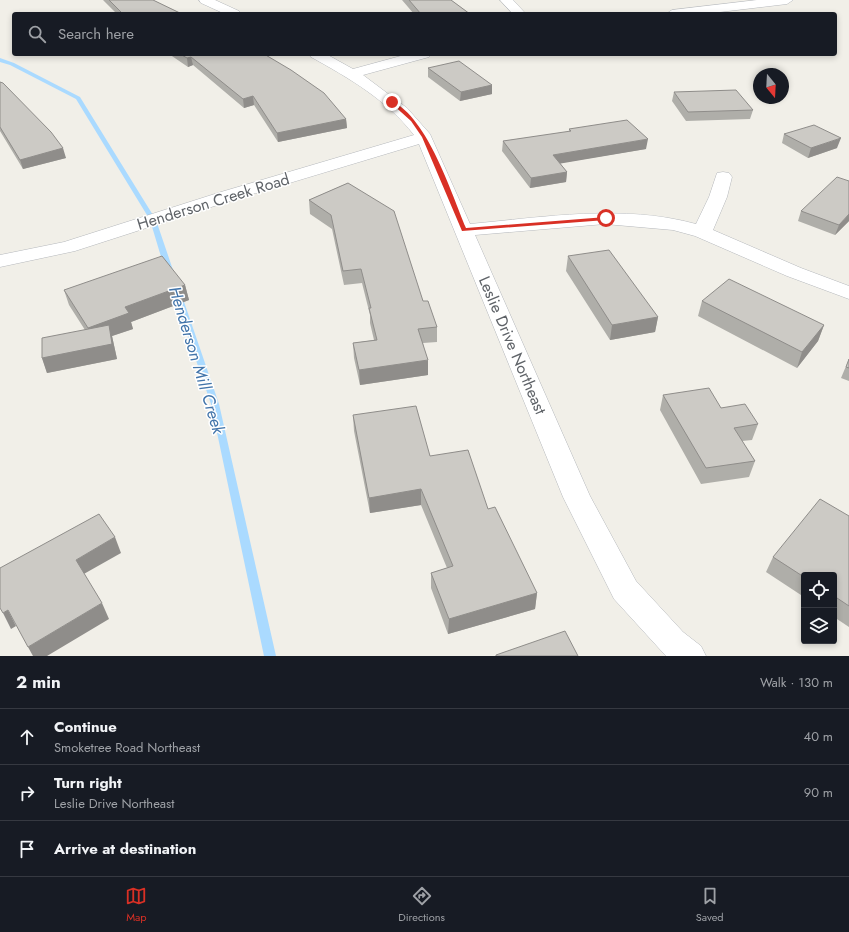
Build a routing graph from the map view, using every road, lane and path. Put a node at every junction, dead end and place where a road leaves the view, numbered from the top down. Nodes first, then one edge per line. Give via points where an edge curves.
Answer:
1 (205, 0) edge
2 (506, 0) edge
3 (787, 0) edge
4 (231, 12) edge
5 (518, 12) edge
6 (688, 12) edge
7 (320, 56) edge
8 (417, 56) edge
9 (352, 74) junction
10 (424, 137) junction
11 (723, 177) dead end
12 (464, 230) junction
13 (702, 232) junction
14 (0, 261) edge
15 (849, 293) edge
16 (690, 656) edge

1 - 4 street
2 - 5 street
3 - 6 street
7 - 9 street, Leslie Drive Northeast
8 - 9 street
9 - 10 street, Leslie Drive Northeast via 392,102 412,120
10 - 12 street, Leslie Drive Northeast
10 - 14 street, Henderson Creek Road via 68,247
11 - 13 street via 718,197
12 - 13 street via 606,218 674,224
12 - 16 street, Leslie Drive Northeast via 577,497 625,590 672,642
13 - 15 street

